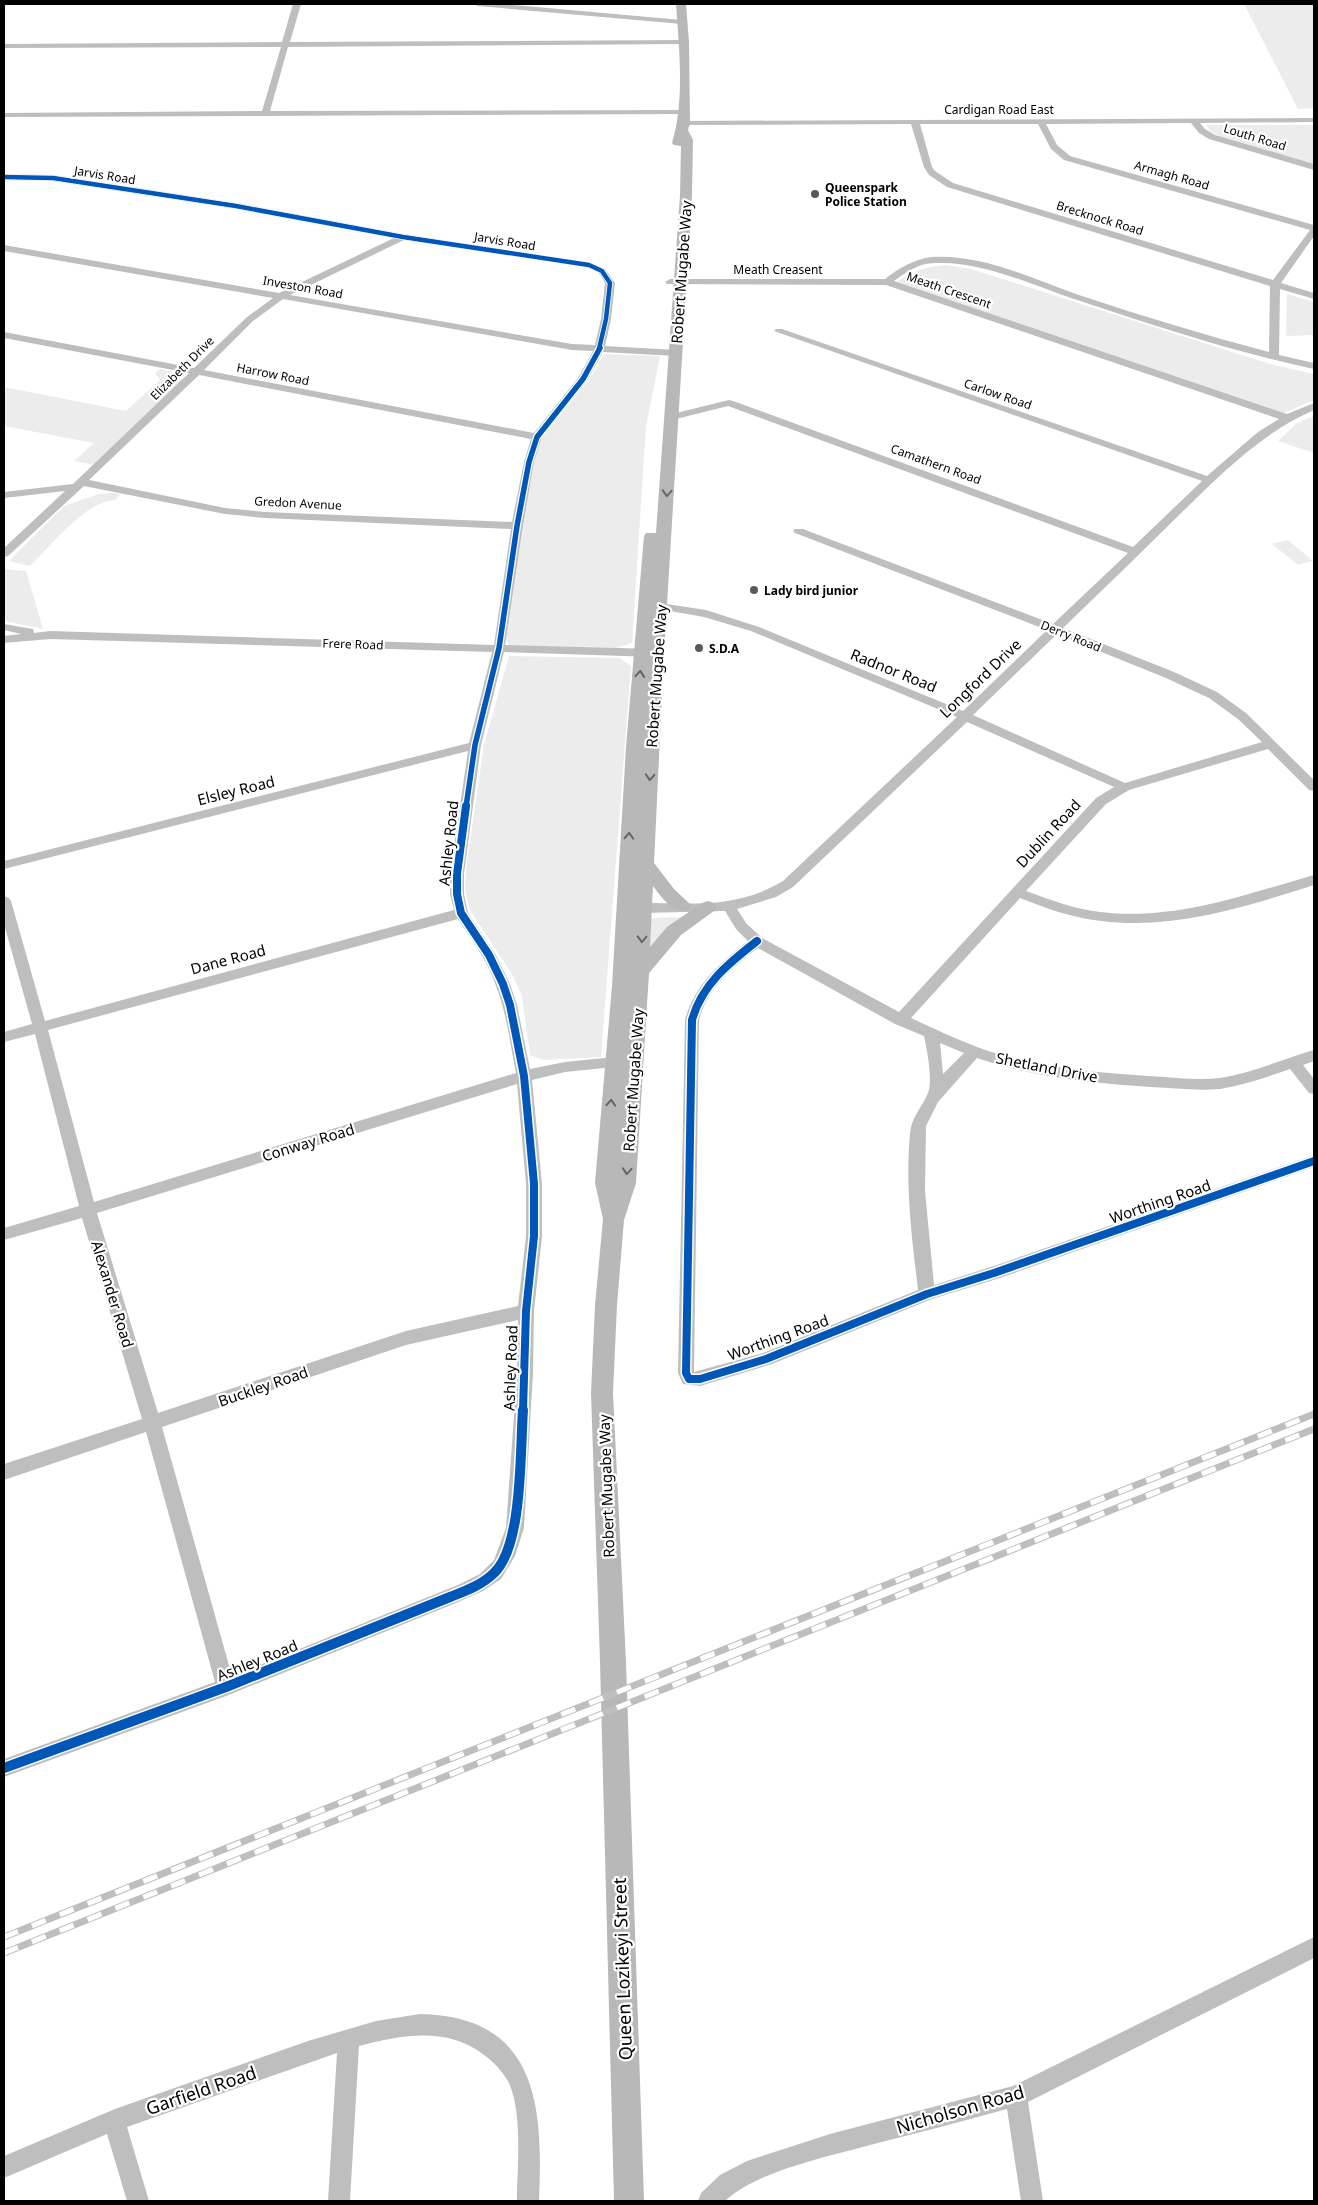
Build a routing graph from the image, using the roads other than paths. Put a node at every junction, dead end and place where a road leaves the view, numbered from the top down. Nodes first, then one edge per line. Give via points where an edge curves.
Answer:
1 (297, 4) edge
2 (478, 4) edge
3 (681, 4) edge
4 (682, 22) junction
5 (684, 42) junction
6 (286, 44) junction
7 (4, 46) edge
8 (683, 112) junction
9 (265, 114) junction
10 (4, 115) edge
11 (1314, 120) edge
12 (1194, 121) junction
13 (1041, 122) junction
14 (916, 123) junction
15 (683, 127) junction
16 (1314, 167) edge
17 (4, 177) edge
18 (1314, 229) edge
19 (403, 237) junction
20 (4, 248) edge
21 (675, 282) junction
22 (887, 282) junction
23 (1275, 284) junction
24 (281, 296) junction
25 (1314, 296) edge
26 (779, 331) dead end
27 (4, 335) edge
28 (599, 350) junction
29 (672, 353) junction
30 (1274, 357) junction
31 (1314, 366) edge
32 (197, 372) junction
33 (1314, 406) edge
34 (672, 417) junction
35 (1287, 418) junction
36 (537, 437) junction
37 (1209, 480) junction
38 (78, 484) junction
39 (4, 495) edge
40 (517, 526) junction
41 (799, 531) dead end
42 (1134, 552) junction
43 (4, 554) edge
44 (653, 605) junction
45 (4, 627) edge
46 (1055, 629) junction
47 (50, 636) junction
48 (4, 639) edge
49 (499, 648) junction
50 (649, 653) junction
51 (965, 716) junction
52 (1270, 744) junction
53 (475, 745) junction
54 (1124, 787) junction
55 (1314, 787) edge
56 (645, 864) junction
57 (4, 865) edge
58 (627, 866) junction
59 (1314, 880) edge
60 (1016, 892) junction
61 (4, 901) edge
62 (683, 906) junction
63 (708, 907) junction
64 (643, 908) junction
65 (729, 908) junction
66 (461, 913) junction
67 (623, 940) junction
68 (757, 941) junction
69 (641, 970) junction
70 (900, 1020) junction
71 (40, 1027) junction
72 (931, 1033) junction
73 (4, 1037) edge
74 (974, 1052) junction
75 (1314, 1055) edge
76 (614, 1062) junction
77 (1293, 1063) junction
78 (524, 1076) junction
79 (1314, 1088) edge
80 (936, 1092) junction
81 (1314, 1161) edge
82 (88, 1210) junction
83 (613, 1220) junction
84 (4, 1234) edge
85 (927, 1294) junction
86 (526, 1312) junction
87 (152, 1423) junction
88 (4, 1472) edge
89 (226, 1687) junction
90 (615, 1737) joint
91 (4, 1768) edge
92 (1314, 1947) edge
93 (349, 2038) junction
94 (1016, 2096) junction
95 (114, 2120) junction
96 (4, 2167) edge
97 (138, 2201) edge
98 (339, 2201) edge
99 (528, 2201) edge
100 (628, 2201) edge
101 (709, 2201) edge
102 (1032, 2201) edge

1 - 6 street
2 - 4 street
3 - 4 main road, Robert Mugabe Way
4 - 5 main road, Robert Mugabe Way
5 - 6 street
5 - 8 main road, Robert Mugabe Way
6 - 7 street
6 - 9 street
8 - 9 street
8 - 15 main road, Robert Mugabe Way
9 - 10 street
11 - 12 street, Cardigan Road East
12 - 13 street, Cardigan Road East
12 - 16 street, Louth Road via 1212,137
13 - 14 street, Cardigan Road East
13 - 18 street, Armagh Road via 1056,151 1067,158
14 - 15 street, Cardigan Road East
14 - 23 street, Brecknock Road via 928,166 932,173 950,185
15 - 21 main road, Robert Mugabe Way via 687,140 687,163
17 - 19 street, Jarvis Road via 53,178 236,206
18 - 23 street
19 - 24 street, Elizabeth Drive
19 - 28 street, Jarvis Road via 598,269 610,283
20 - 24 street, Investon Road
21 - 22 street, Meath Creasent
21 - 29 main road, Robert Mugabe Way
22 - 30 street, Meath Crescent via 910,265 921,262 963,262
22 - 35 street, Meath Crescent
23 - 25 street, Brecknock Road
23 - 30 street
24 - 28 street, Investon Road
24 - 32 street, Elizabeth Drive via 250,319
26 - 37 street, Carlow Road
27 - 32 street, Harrow Road
28 - 29 street, Investon Road
28 - 36 street, Jarvis Road via 583,379
29 - 34 main road, Robert Mugabe Way
29 - 44 main road, Robert Mugabe Way
30 - 31 street, Meath Crescent
32 - 36 street, Harrow Road
32 - 38 street, Elizabeth Drive
33 - 35 street, Longford Drive
34 - 42 street, Camathern Road via 729,403
34 -> 44 main road, Robert Mugabe Way
35 - 37 street, Longford Drive via 1262,434
36 - 40 street, Jarvis Road
37 - 42 street, Longford Drive
38 - 39 street, Gredon Avenue
38 - 40 street, Gredon Avenue via 264,516
38 - 43 street, Elizabeth Drive
40 - 49 street, Jarvis Road
41 - 46 street, Derry Road
42 - 46 street, Longford Drive
44 - 50 main road, Robert Mugabe Way
44 - 51 street, Radnor Road via 717,616 755,629
45 - 47 street, Frere Road
46 - 51 street, Longford Drive
46 - 52 street, Derry Road via 1213,695 1242,716
47 - 48 street, Frere Road
47 - 49 street, Frere Road
49 - 50 street, Frere Road
49 - 53 street, Ashley Road
50 -> 56 main road, Robert Mugabe Way
58 -> 50 main road, Robert Mugabe Way
51 - 54 street, Radnor Road
51 - 65 street, Longford Drive via 788,884 753,903
52 - 54 street, Dublin Road
52 - 55 street, Derry Road
53 - 57 street, Elsley Road
53 - 66 street, Ashley Road via 456,874
54 - 60 street, Dublin Road via 1100,801
56 - 62 main road
56 - 64 main road, Robert Mugabe Way
58 - 64 street via 634,893
58 - 67 main road, Robert Mugabe Way
59 - 60 street via 1240,904 1160,919 1106,917 1067,910
60 - 70 street, Dublin Road
61 - 71 street, Alexander Road
62 - 63 street, Longford Drive
62 - 64 street, Longford Drive
63 - 65 street, Longford Drive
63 - 69 main road via 674,931
64 - 67 street
64 -> 69 main road, Robert Mugabe Way
65 - 68 street, Shetland Drive
66 - 71 street, Dane Road
66 - 78 street, Ashley Road via 504,984
67 - 76 main road, Robert Mugabe Way
68 - 70 street, Shetland Drive
68 - 85 street, Worthing Road via 732,961 694,1006 686,1373 689,1379 700,1379 766,1359
69 -> 83 main road, Robert Mugabe Way via 626,1183
70 - 72 street, Shetland Drive
71 - 73 street, Dane Road
71 - 82 street, Alexander Road
72 - 74 street, Shetland Drive
72 - 80 street
74 - 77 street, Shetland Drive via 1031,1067 1110,1079 1202,1084
74 - 80 street
75 - 77 street, Shetland Drive
76 - 78 street, Conway Road
83 -> 76 main road, Robert Mugabe Way via 605,1183
77 - 79 street
78 - 82 street, Conway Road
78 - 86 street, Ashley Road via 534,1184 534,1228
80 - 85 street via 917,1130 916,1178
81 - 85 street, Worthing Road
82 - 84 street, Conway Road
82 - 87 street, Alexander Road
83 - 90 main road, Robert Mugabe Way via 602,1393
86 - 87 street, Buckley Road via 406,1338
86 - 89 street, Ashley Road via 515,1528 510,1552 501,1567 484,1582 450,1597
87 - 88 street, Buckley Road
87 - 89 street, Alexander Road
89 - 91 street, Ashley Road
90 - 100 main road, Queen Lozikeyi Street
92 - 94 street, Nicholson Road
93 - 95 street, Garfield Road
93 - 98 street
93 - 99 street, Garfield Road via 404,2027 440,2025 468,2033 493,2048 512,2066 524,2095 528,2128
94 - 101 street, Nicholson Road via 830,2145 747,2172 728,2183
94 - 102 street
95 - 96 street, Garfield Road
95 - 97 street

